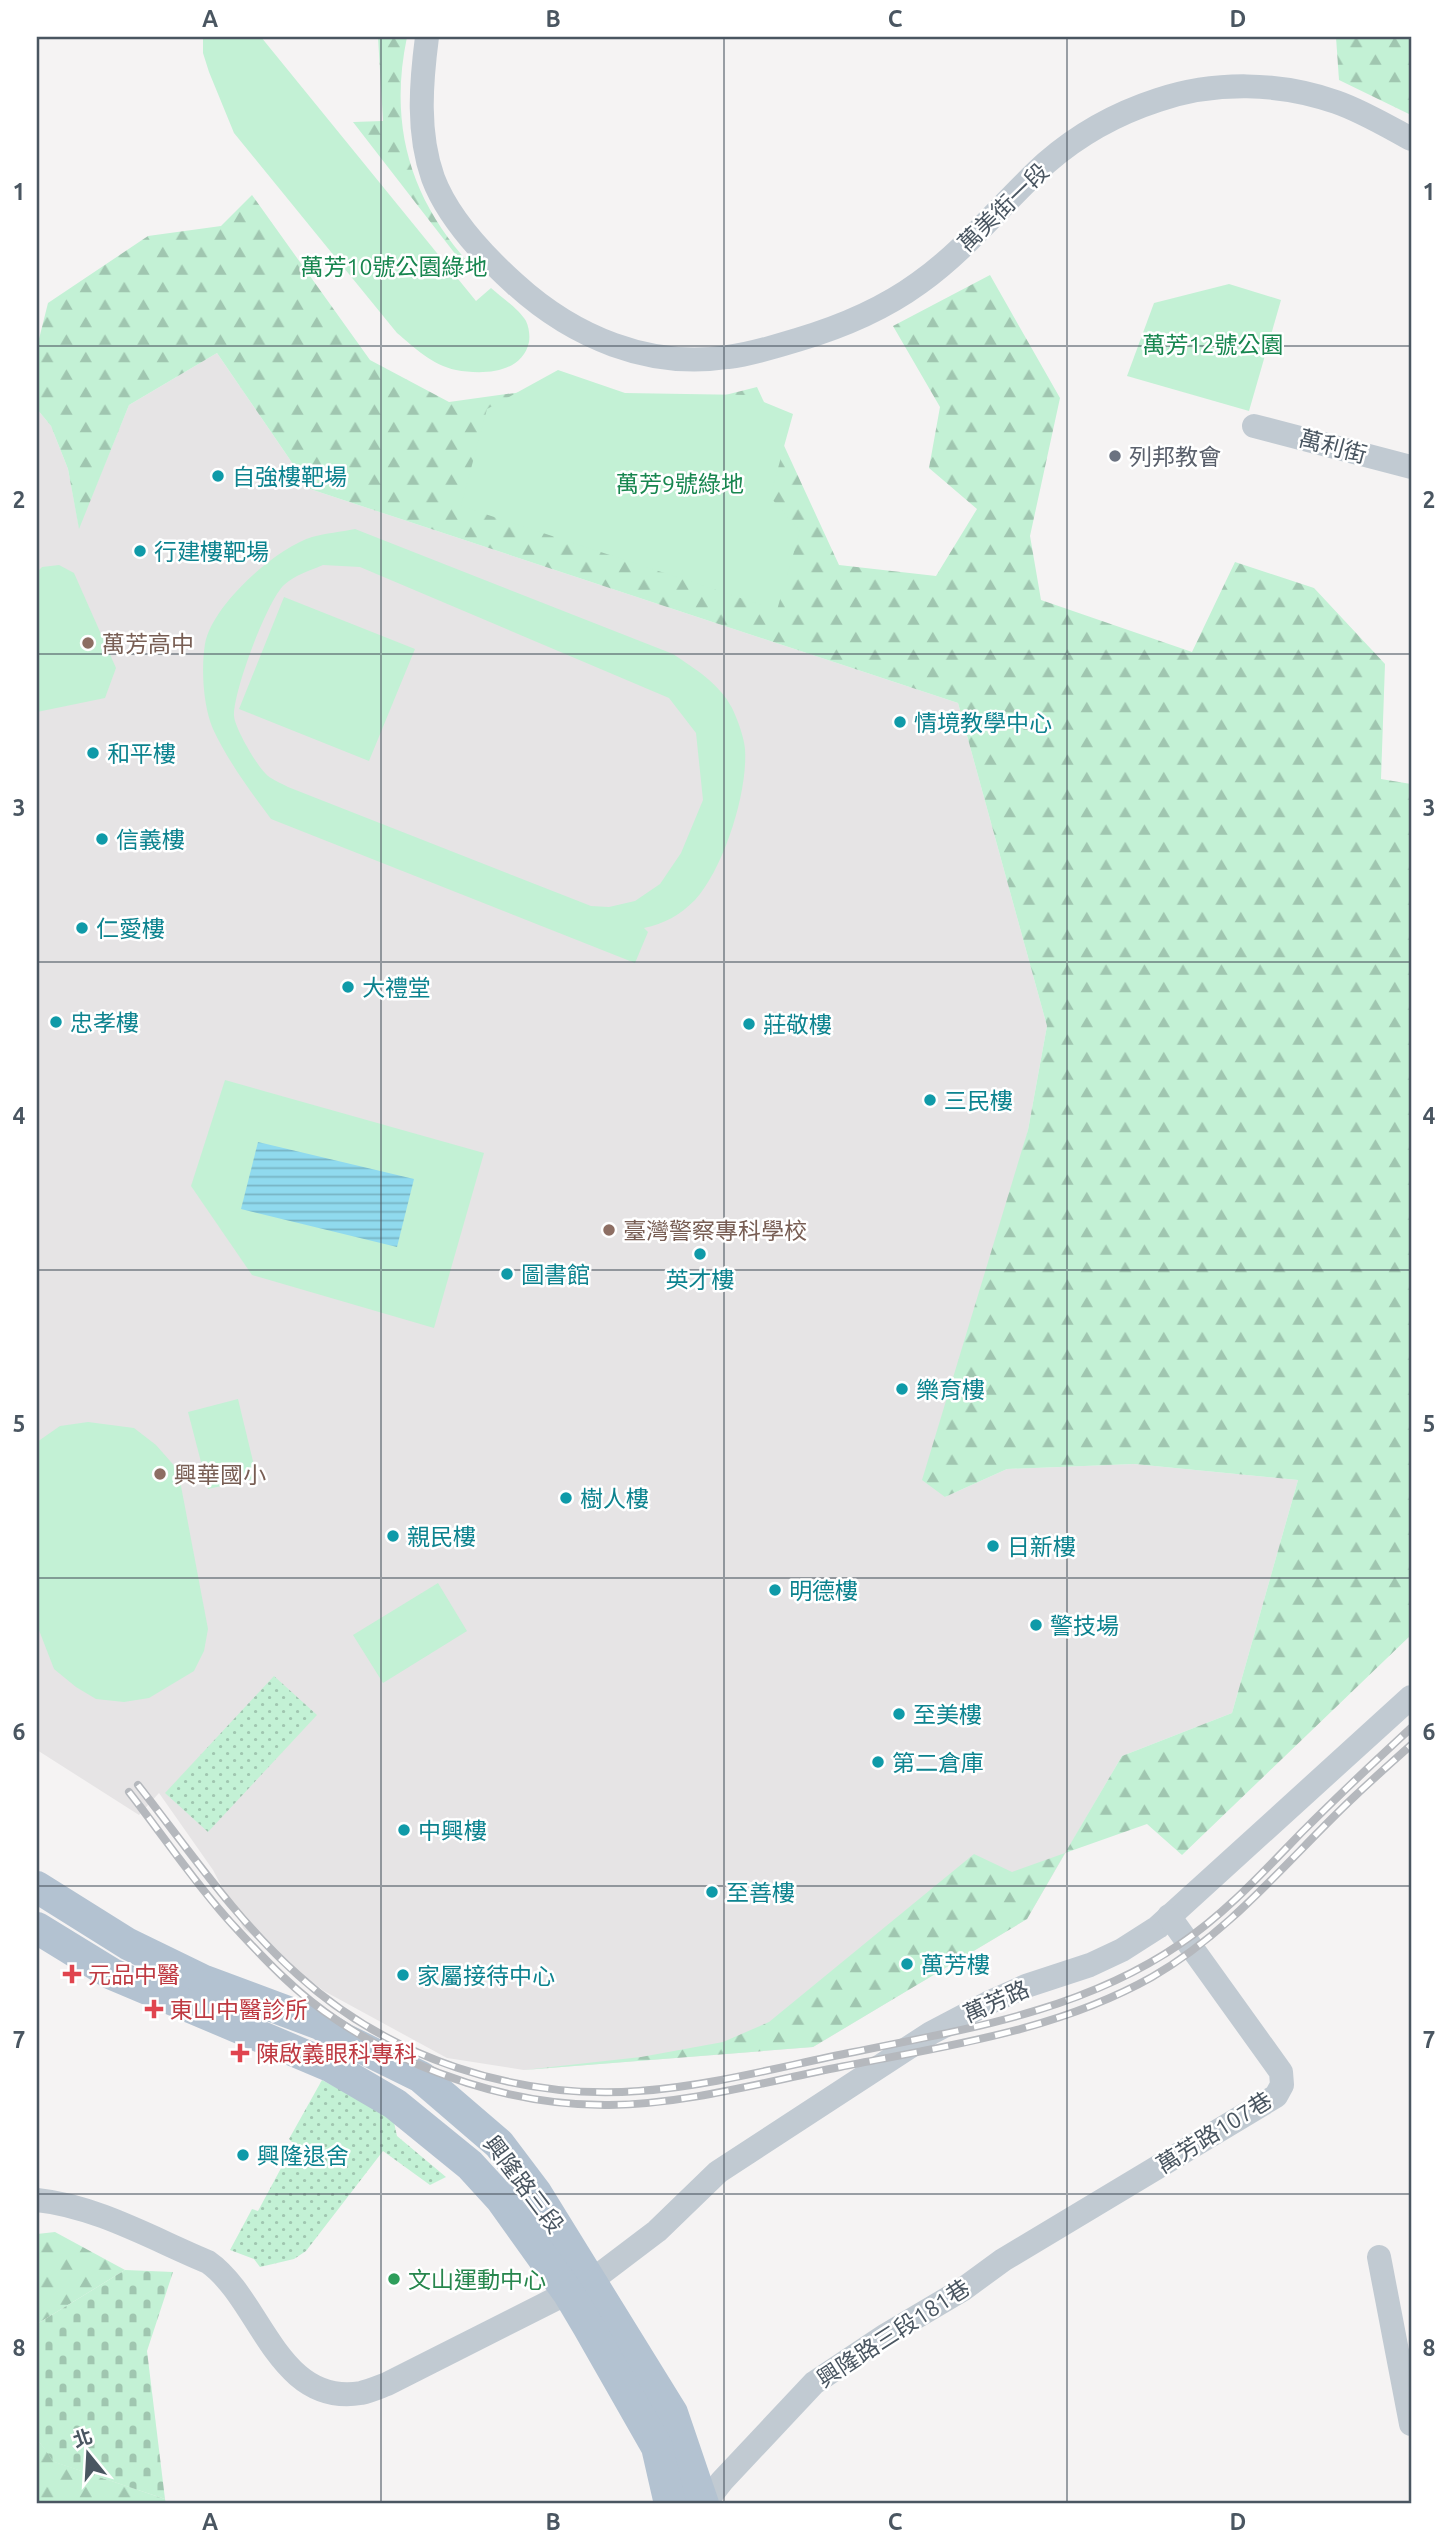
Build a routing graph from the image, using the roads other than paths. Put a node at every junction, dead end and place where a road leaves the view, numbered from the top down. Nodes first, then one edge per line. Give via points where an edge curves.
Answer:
1 (427, 37) edge
2 (1411, 139) edge
3 (1254, 426) dead end
4 (1411, 467) edge
5 (1411, 1697) edge
6 (37, 1887) edge
7 (1170, 1916) junction
8 (37, 1928) edge
9 (37, 2200) edge
10 (1379, 2258) dead end
11 (1003, 2260) joint
12 (580, 2288) junction
13 (1411, 2424) edge
14 (670, 2504) edge
15 (704, 2504) edge

1 - 2 street, 萬美街一段 via 422,92 425,144 433,178 451,212 494,263 565,323 622,348 666,358 695,360 754,353 877,311 950,258 1073,142 1131,111 1185,92 1249,86 1308,93 1338,102
3 - 4 street, 萬利街
5 - 7 street, 萬芳路
6 - 12 main road, 興隆路三段 via 128,1944 201,1980 320,2024 421,2077 499,2144 536,2193
7 - 11 street, 萬芳路107巷 via 1282,2072 1282,2085 1276,2096
7 - 12 street, 萬芳路 via 1122,1950 1000,1997 931,2033 718,2172 657,2231
8 - 12 main road, 興隆路三段 via 112,1974 330,2066 395,2104 470,2165
9 - 12 street, 萬芳路 via 102,2217 208,2262 241,2298 293,2372 335,2392 361,2393 387,2384
10 - 13 street
11 - 15 street, 興隆路三段181巷 via 814,2383
12 - 14 main road, 興隆路三段 via 657,2447
12 - 15 main road, 興隆路三段 via 672,2413

